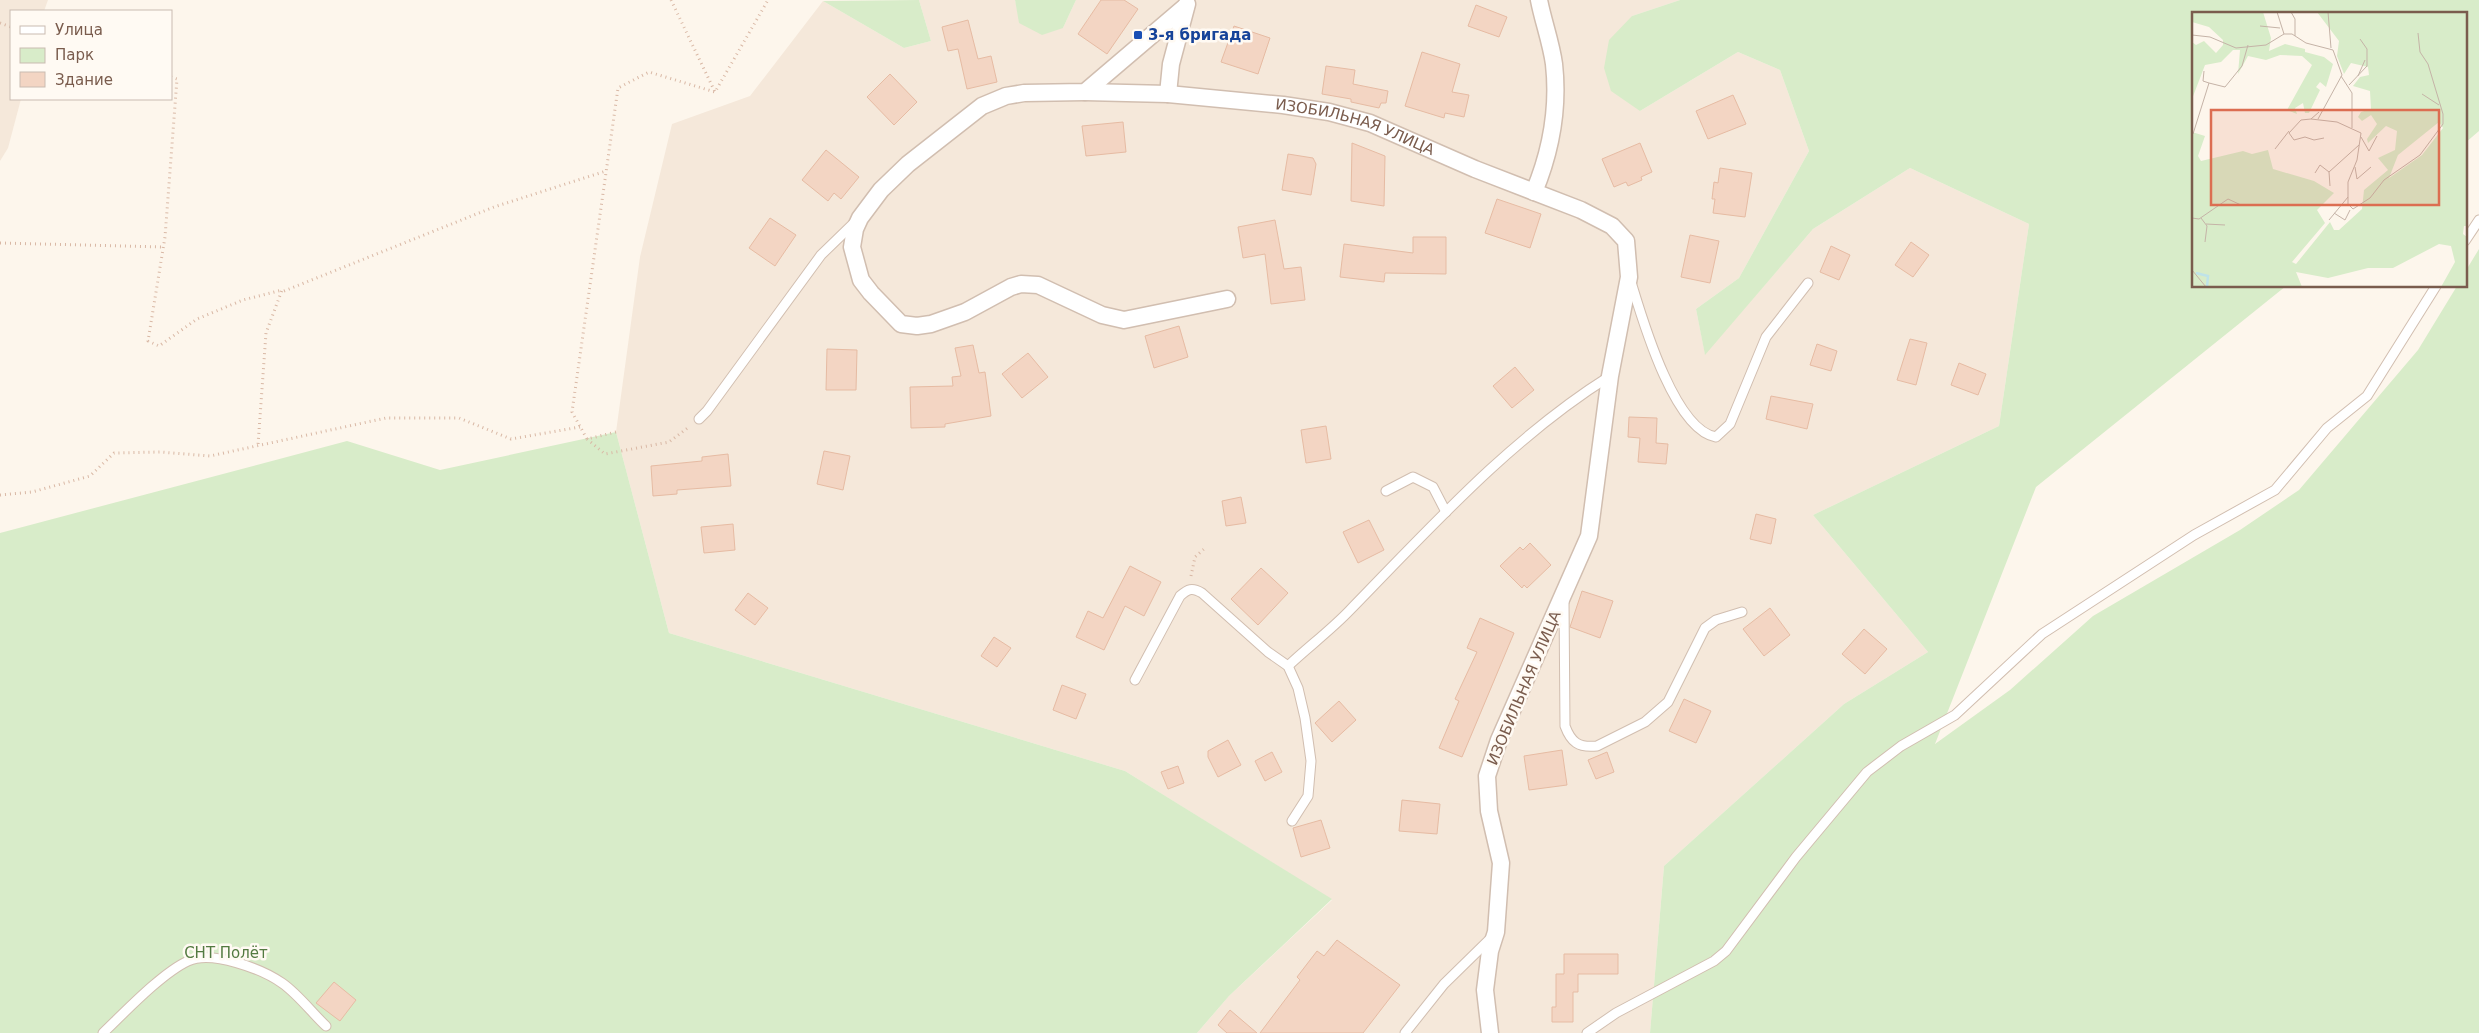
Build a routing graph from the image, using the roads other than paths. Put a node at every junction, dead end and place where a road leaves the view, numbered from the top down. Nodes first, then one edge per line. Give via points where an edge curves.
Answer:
1 (1539, 0) edge
2 (1188, 3) edge
3 (1085, 92) junction
4 (1168, 94) junction
5 (1534, 192) junction
6 (860, 218) junction
7 (2479, 220) edge
8 (2466, 240) edge
9 (1629, 277) junction
10 (1808, 283) dead end
11 (2435, 288) edge
12 (1227, 299) dead end
13 (1610, 376) junction
14 (699, 420) road end
15 (1386, 491) dead end
16 (1446, 512) junction
17 (1564, 594) junction
18 (1742, 612) dead end
19 (1288, 666) junction
20 (1135, 680) dead end
21 (1292, 821) dead end
22 (1496, 932) junction
23 (326, 1026) dead end
24 (103, 1033) edge
25 (1405, 1033) edge
26 (1490, 1033) edge
27 (1587, 1033) edge

1 - 5 street via 1554,64 1555,91 1554,126
2 - 3 street
2 - 4 street via 1171,64
3 - 4 street, ИЗОБИЛЬНАЯ УЛИЦА
3 - 6 street, ИЗОБИЛЬНАЯ УЛИЦА via 1024,93 982,106 908,164 881,190
4 - 5 street, ИЗОБИЛЬНАЯ УЛИЦА via 1329,112 1362,121
5 - 9 street, ИЗОБИЛЬНАЯ УЛИЦА via 1612,226 1626,241
6 - 12 street via 852,247 861,280 901,324 931,324 965,312 1021,284 1038,285 1102,315 1124,320
6 - 14 lane via 821,255
7 - 8 lane
9 - 10 lane via 1651,345 1673,395 1691,420 1710,436 1716,437 1730,424 1766,337
9 - 13 street, ИЗОБИЛЬНАЯ УЛИЦА
11 - 27 lane via 2367,396 2327,428 2275,490 2194,535 2042,634 1955,715 1884,758 1867,772 1796,857 1726,951 1714,961 1616,1013
13 - 16 lane via 1574,398 1542,424
13 - 17 street, ИЗОБИЛЬНАЯ УЛИЦА via 1589,536
15 - 16 lane via 1413,477 1433,487
16 - 19 lane via 1349,611
17 - 18 lane via 1565,726 1569,737 1577,745 1586,747 1597,746 1658,713 1668,702 1705,628 1716,620
17 - 22 street, ИЗОБИЛЬНАЯ УЛИЦА via 1499,740 1487,776 1488,811 1501,863
19 - 20 lane via 1202,594 1188,589 1171,611
19 - 21 lane via 1298,688 1311,761 1308,796
22 - 25 lane via 1444,984
22 - 26 street, ИЗОБИЛЬНАЯ УЛИЦА via 1485,990
23 - 24 lane via 283,983 245,965 210,958 188,960 156,983

